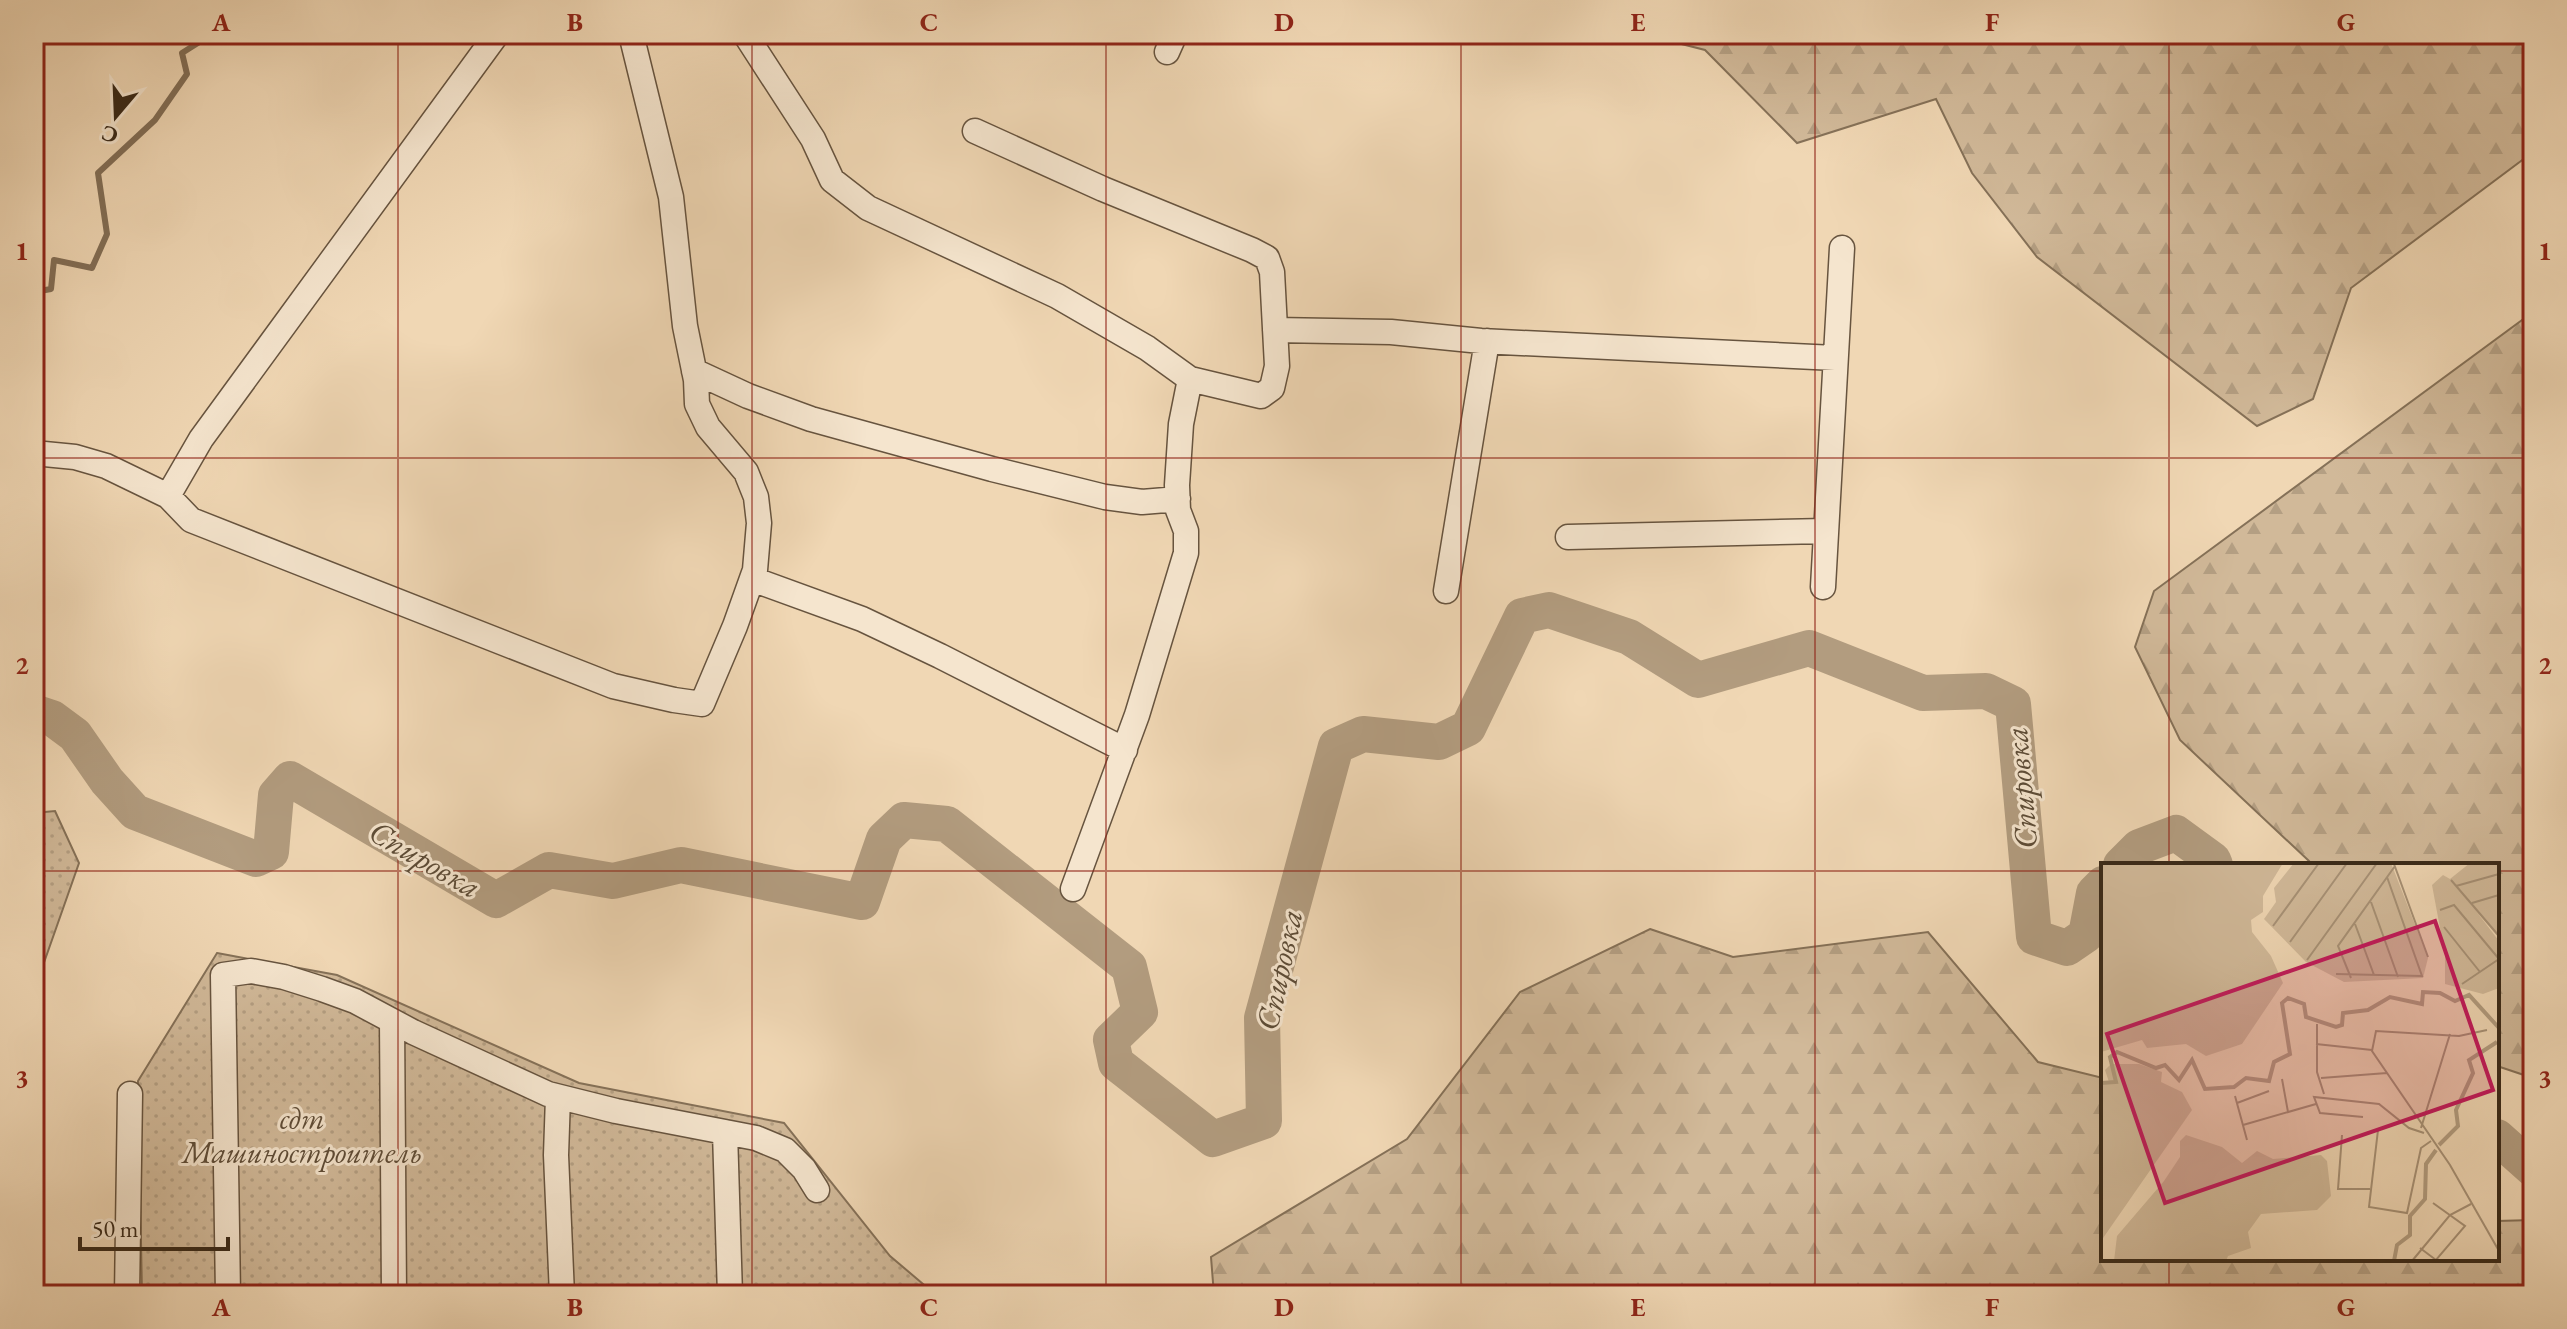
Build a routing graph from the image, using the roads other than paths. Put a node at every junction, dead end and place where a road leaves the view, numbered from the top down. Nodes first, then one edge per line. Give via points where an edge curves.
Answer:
1 (497, 34) edge
2 (631, 34) edge
3 (745, 34) edge
4 (975, 131) dead end
5 (1842, 248) dead end
6 (1275, 330) junction
7 (1487, 341) junction
8 (1835, 358) junction
9 (694, 371) junction
10 (1190, 379) junction
11 (34, 453) edge
12 (168, 496) junction
13 (1178, 499) junction
14 (1825, 531) junction
15 (1568, 537) dead end
16 (752, 579) junction
17 (1823, 587) dead end
18 (1446, 591) dead end
19 (1125, 750) junction
20 (1073, 889) dead end
21 (392, 1021) junction
22 (130, 1094) dead end
23 (558, 1097) junction
24 (725, 1132) junction
25 (817, 1190) dead end
26 (127, 1295) edge
27 (228, 1295) edge
28 (394, 1295) edge
29 (562, 1295) edge
30 (730, 1295) edge

1 - 12 street via 201,439
2 - 9 street via 671,197
3 - 10 street via 813,139 832,180 868,208 1057,296
4 - 6 street via 1267,258
5 - 8 street
6 - 7 street via 1391,332
6 - 10 street via 1277,366 1272,388 1261,396
7 - 8 street
7 - 18 street
8 - 14 street
9 - 13 street via 855,433 1105,497
9 - 16 street via 697,404 708,427 746,472 756,497 759,523
10 - 13 street via 1181,424
11 - 12 street via 106,466
12 - 16 street via 191,520 613,686 702,704
13 - 19 street via 1186,553
14 - 15 street
14 - 17 street
16 - 19 street via 862,619
19 - 20 street
21 - 23 street
21 - 27 street via 355,1001 284,977 251,971 223,975
21 - 28 street
22 - 26 street
23 - 24 street
23 - 29 street
24 - 25 street via 785,1150
24 - 30 street

